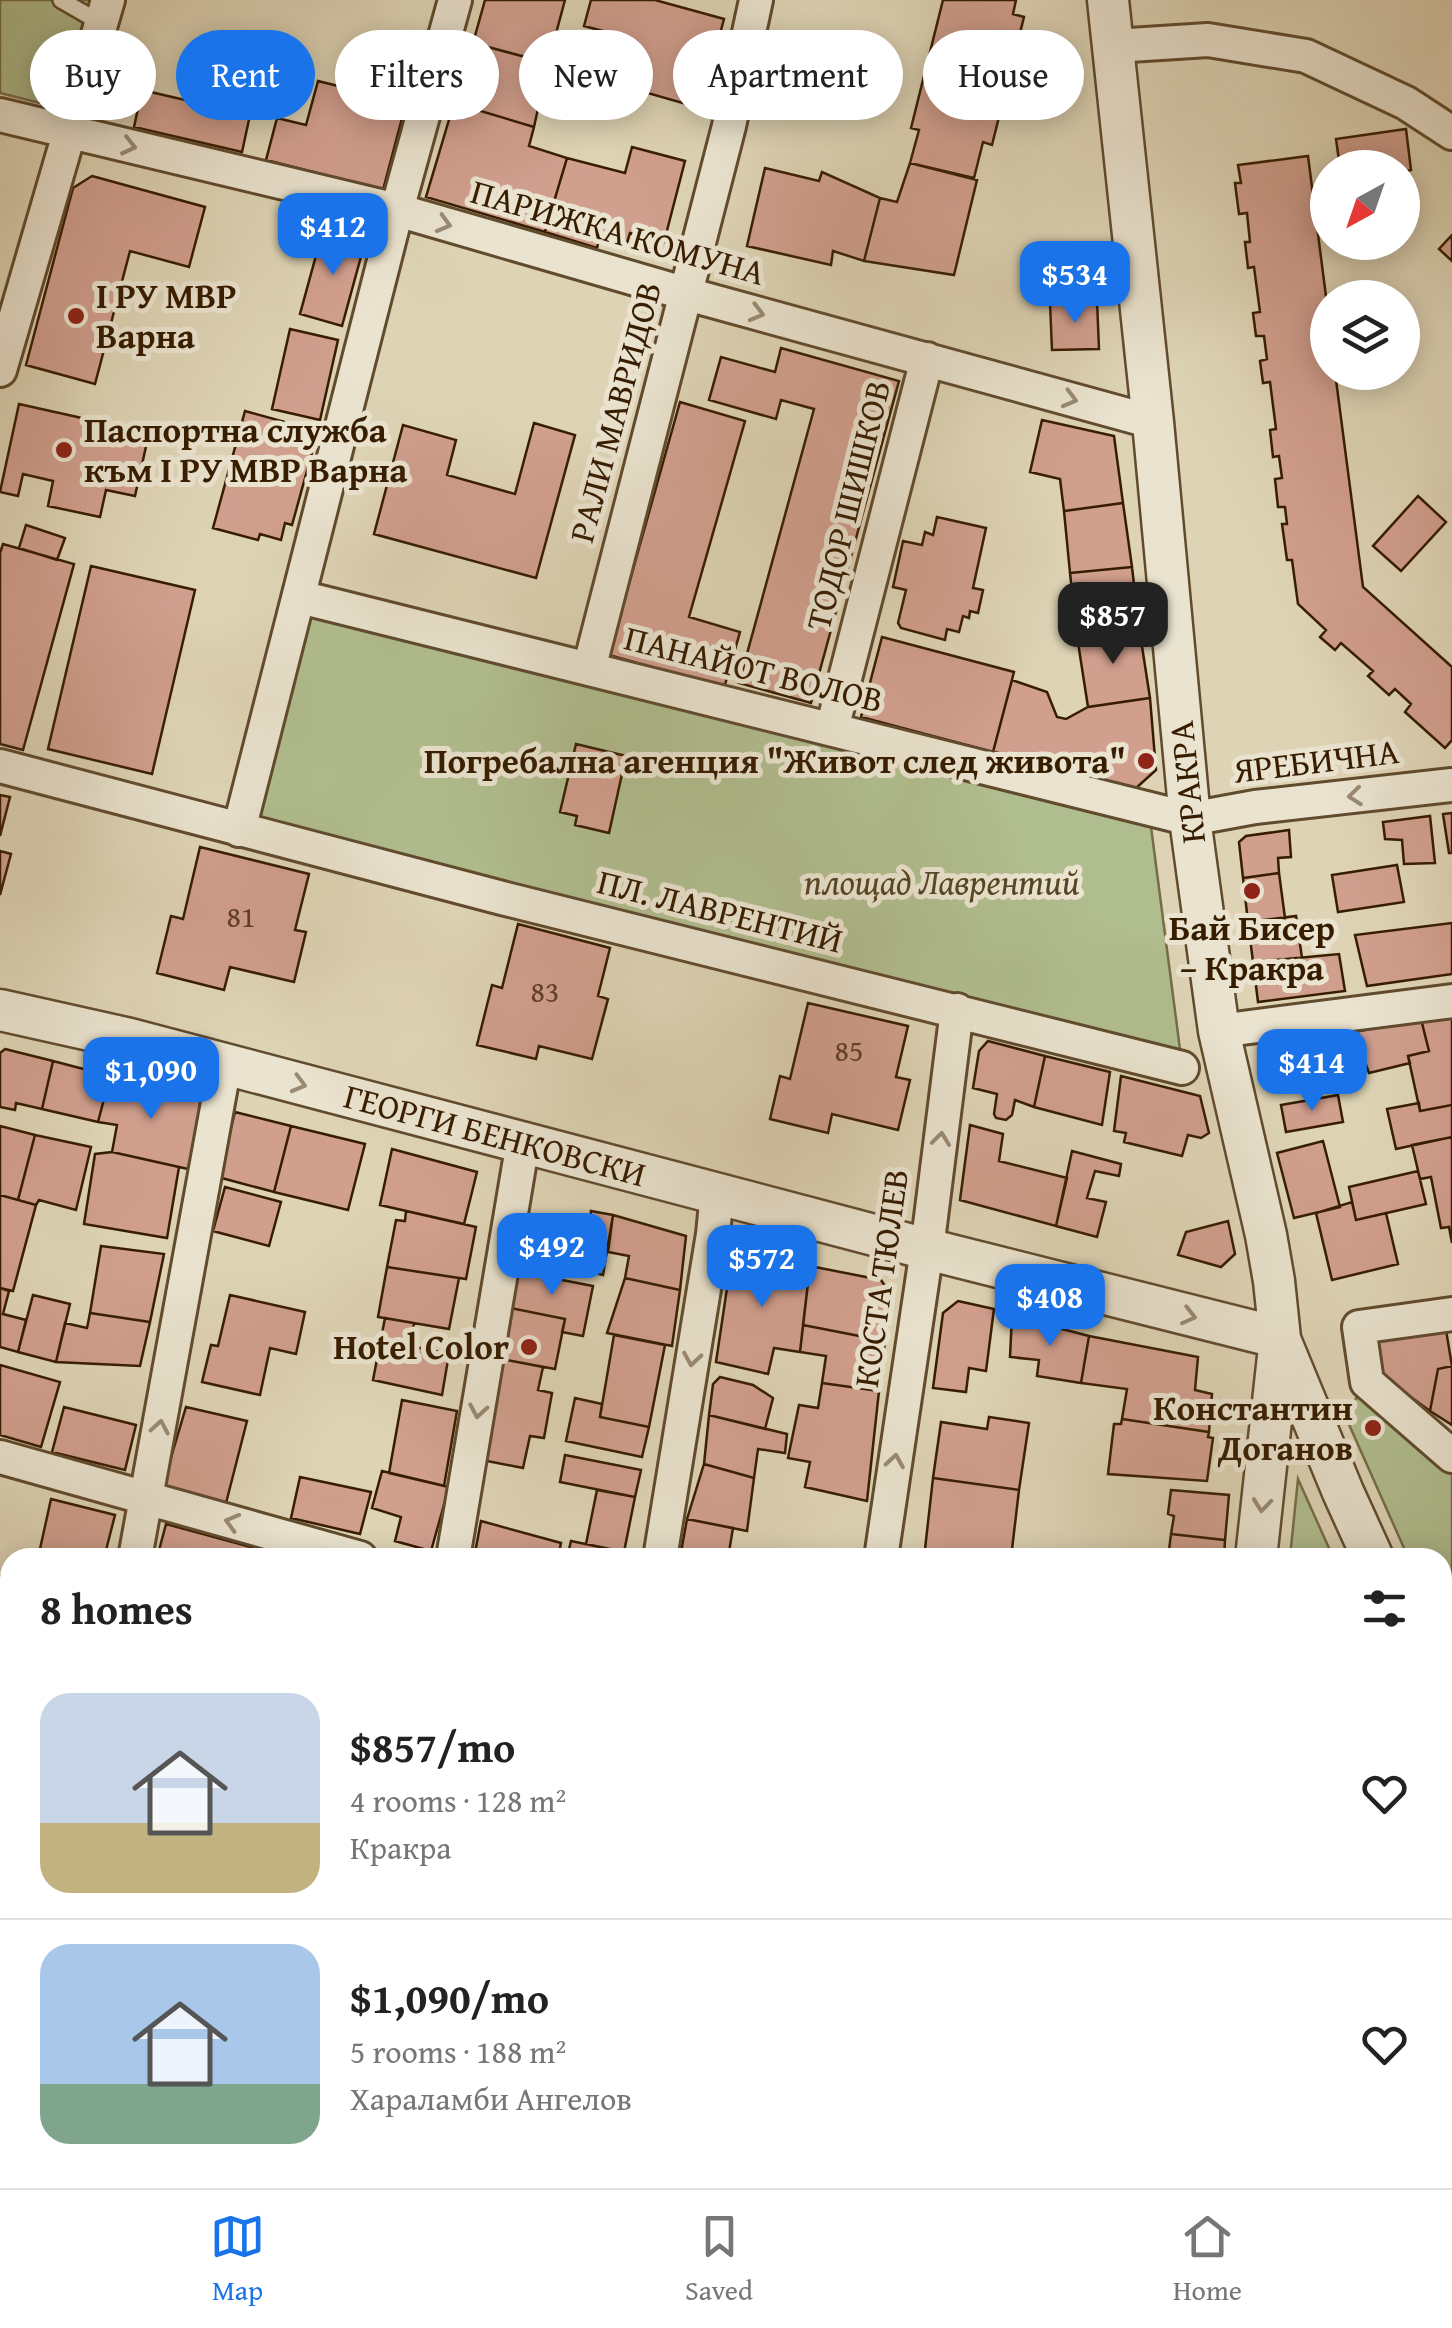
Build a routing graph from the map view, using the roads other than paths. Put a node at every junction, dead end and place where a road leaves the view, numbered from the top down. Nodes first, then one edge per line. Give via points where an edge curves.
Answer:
1 (60, 0) edge
2 (456, 0) edge
3 (756, 0) edge
4 (1108, 0) edge
5 (105, 12) edge
6 (1114, 46) junction
7 (0, 115) edge
8 (69, 132) junction
9 (1452, 133) edge
10 (397, 210) junction
11 (687, 294) junction
12 (927, 359) junction
13 (0, 370) edge
14 (1154, 422) junction
15 (300, 597) junction
16 (590, 669) junction
17 (832, 729) junction
18 (0, 766) edge
19 (1452, 785) edge
20 (1190, 818) junction
21 (240, 830) junction
22 (1452, 1001) edge
23 (0, 1010) edge
24 (957, 1010) junction
25 (1219, 1031) junction
26 (225, 1064) junction
27 (1182, 1068) dead end
28 (523, 1142) junction
29 (717, 1193) junction
30 (927, 1248) junction
31 (1452, 1314) edge
32 (1280, 1338) junction
33 (1452, 1456) edge
34 (0, 1457) edge
35 (147, 1498) junction
36 (137, 1548) edge
37 (324, 1548) edge
38 (455, 1548) edge
39 (662, 1548) edge
40 (882, 1548) edge
41 (1257, 1548) edge
42 (1369, 1548) edge

1 - 5 lane
2 - 10 street
3 - 11 street, РАЛИ МАВРИДОВ
4 - 6 street, КРАКРА
5 - 8 street
6 - 9 street via 1208,40 1306,56 1406,103
6 - 14 street, КРАКРА
7 - 8 street, ПАРИЖКА КОМУНА
8 -> 10 street, ПАРИЖКА КОМУНА
8 - 13 street
10 -> 11 street, ПАРИЖКА КОМУНА
10 - 15 street
11 -> 12 street, ПАРИЖКА КОМУНА
11 - 16 street, РАЛИ МАВРИДОВ
12 -> 14 street, ПАРИЖКА КОМУНА
12 - 17 street, ТОДОР ШИШКОВ
14 - 20 street, КРАКРА
15 - 16 street, ПАНАЙОТ ВОЛОВ
15 - 21 street
16 - 17 street, ПАНАЙОТ ВОЛОВ
17 - 20 street, ПАНАЙОТ ВОЛОВ
18 - 21 street, ПЛ. ЛАВРЕНТИЙ
19 -> 20 street, ЯРЕБИЧНА
20 - 25 street, КРАКРА
21 - 24 street, ПЛ. ЛАВРЕНТИЙ
22 - 25 street
23 - 26 street, ГЕОРГИ БЕНКОВСКИ
24 - 27 street, ПЛ. ЛАВРЕНТИЙ
30 -> 24 street, КОСТА ТЮЛЕВ
25 - 32 street, КРАКРА via 1266,1235
26 -> 28 street, ГЕОРГИ БЕНКОВСКИ
35 -> 26 street
28 - 29 street, ГЕОРГИ БЕНКОВСКИ
28 -> 38 street
29 - 30 street, ГЕОРГИ БЕНКОВСКИ
29 -> 39 street
30 -> 32 street, ГЕОРГИ БЕНКОВСКИ
40 -> 30 street, КОСТА ТЮЛЕВ
31 - 33 street via 1358,1328 1367,1382
32 -> 41 street, КРАКРА
32 - 42 street
34 - 35 street
35 - 36 street
37 -> 35 street

